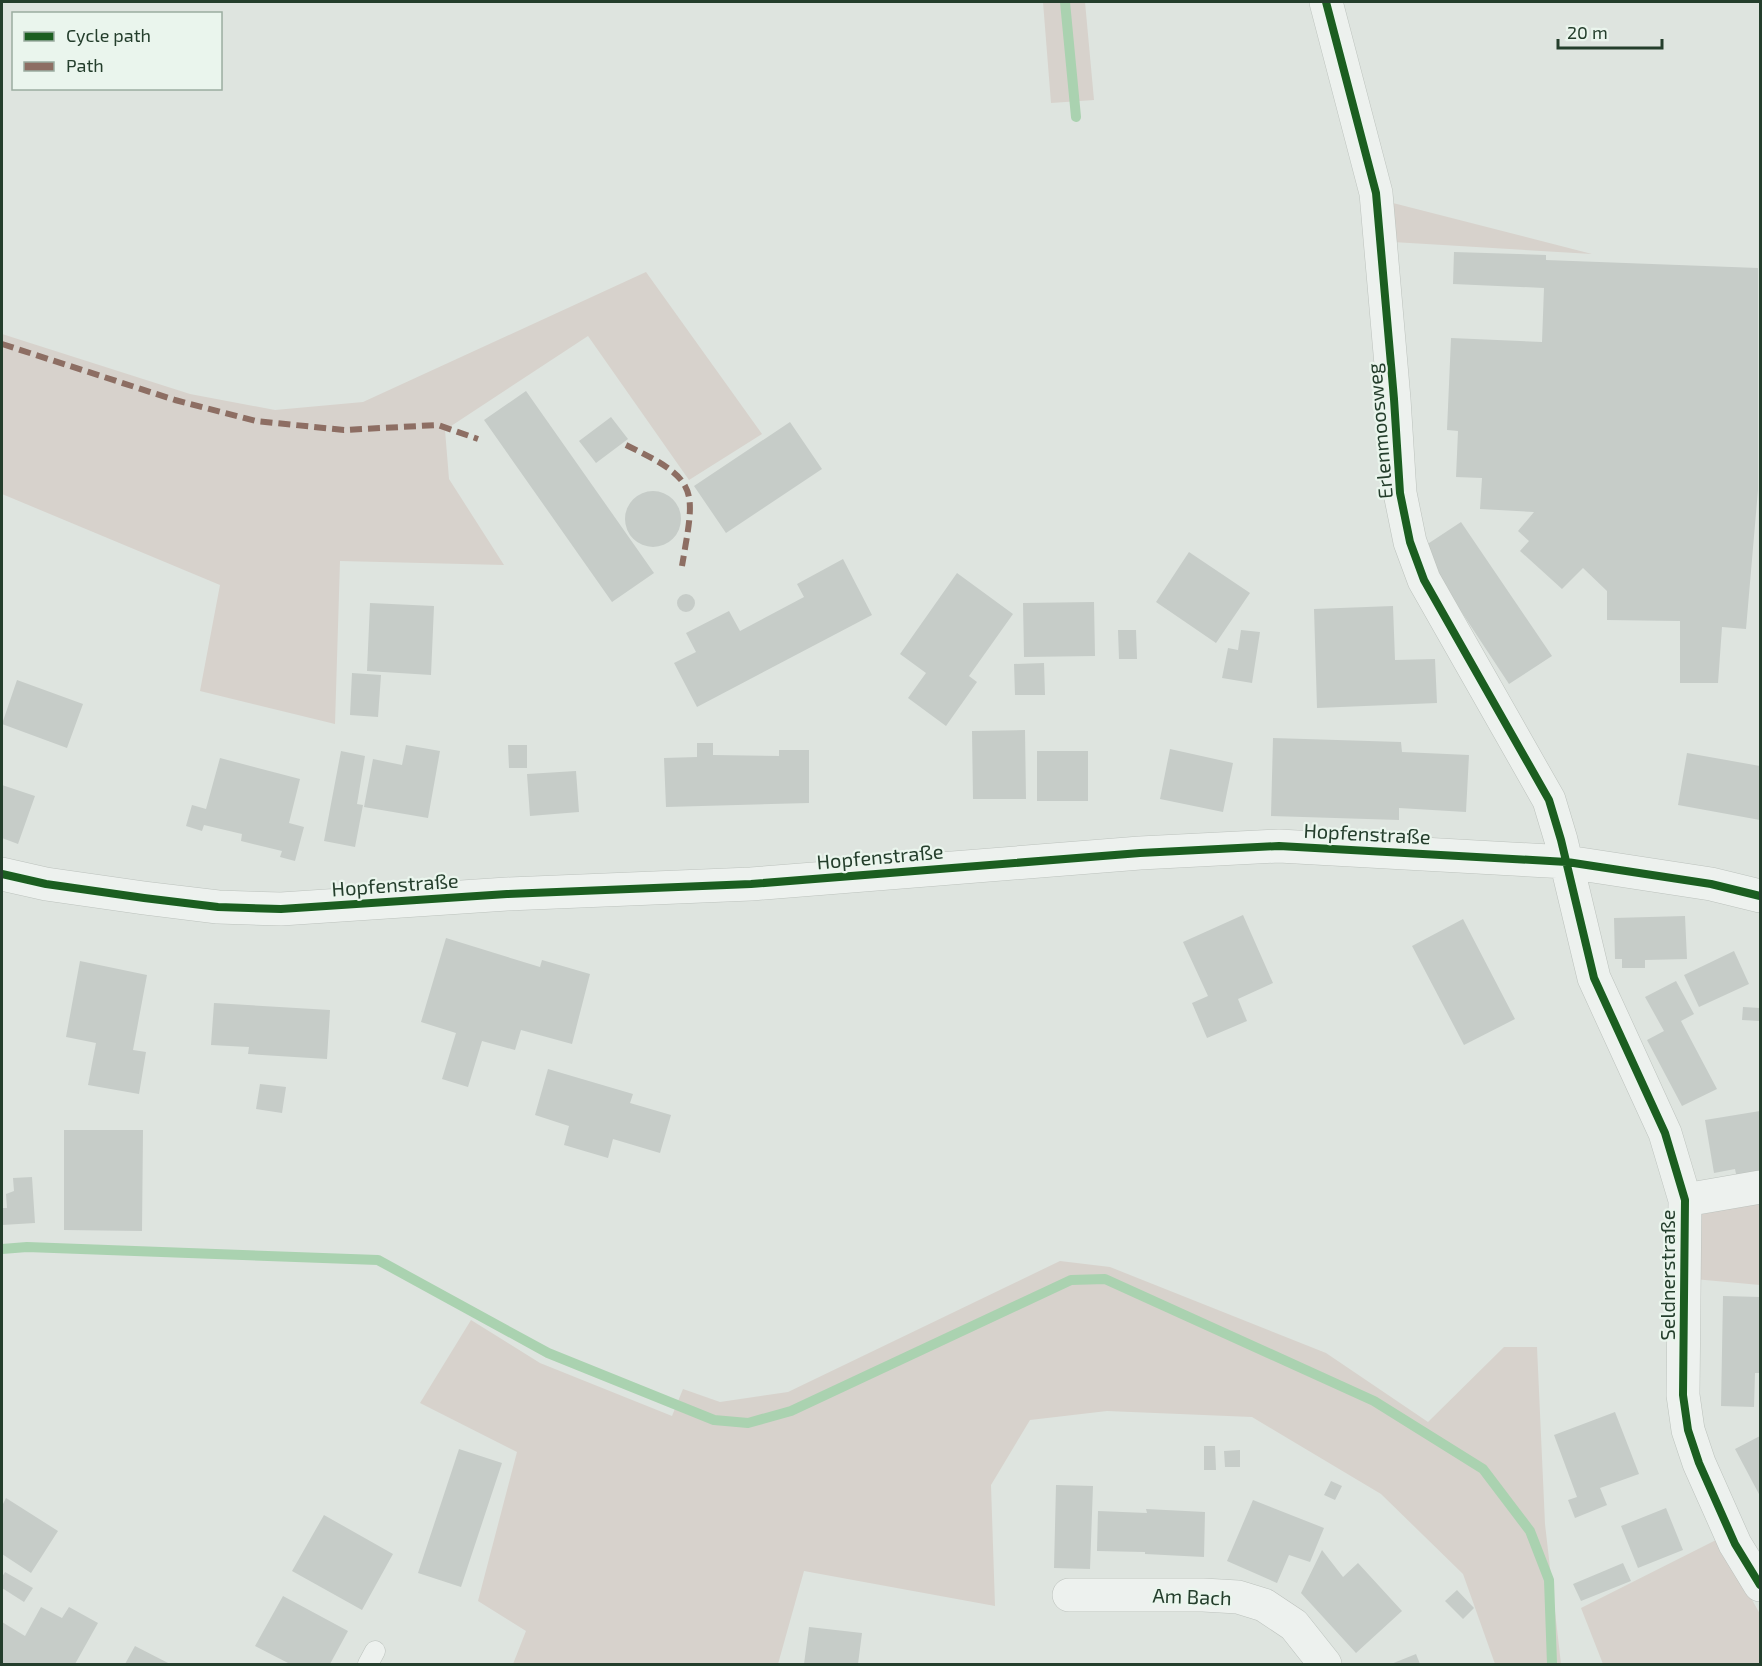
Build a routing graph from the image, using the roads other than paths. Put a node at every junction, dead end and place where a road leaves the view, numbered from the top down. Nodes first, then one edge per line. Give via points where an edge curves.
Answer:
1 (1326, 2) edge
2 (1567, 862) junction
3 (2, 874) edge
4 (1761, 896) edge
5 (1761, 1187) edge
6 (1685, 1200) junction
7 (1761, 1585) edge
8 (1070, 1595) dead end
9 (1325, 1665) edge

1 - 2 street, Erlenmoosweg via 1376,193 1400,493 1410,542 1424,580 1549,800
2 - 3 street, Hopfenstraße via 1279,846 751,884 281,909 218,907 144,898
2 - 4 street, Hopfenstraße via 1711,884
2 - 6 street, Seldnerstraße via 1594,978 1665,1133
5 - 6 street
6 - 7 street, Seldnerstraße via 1683,1395 1688,1430 1735,1544
8 - 9 street, Am Bach via 1238,1597 1264,1605 1294,1625

